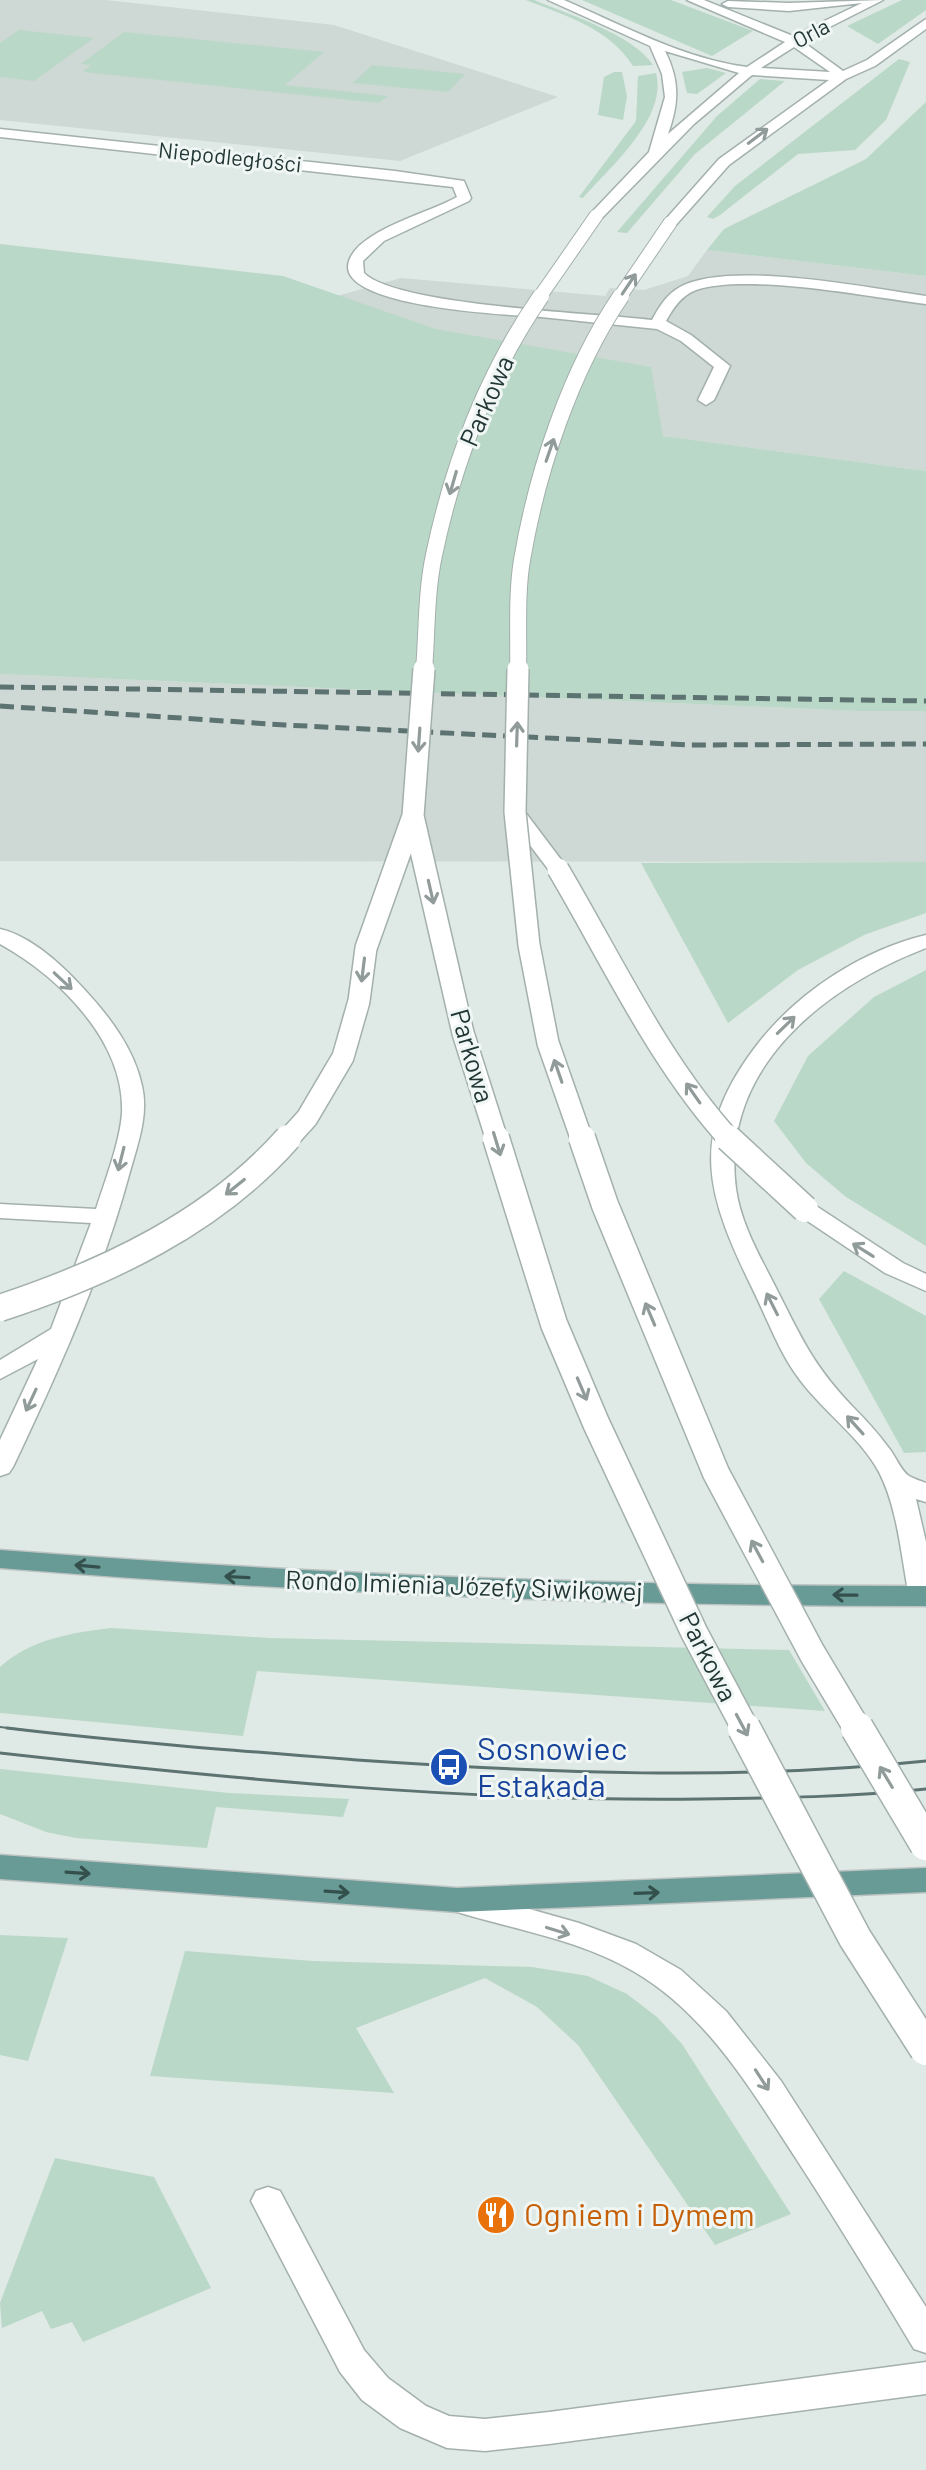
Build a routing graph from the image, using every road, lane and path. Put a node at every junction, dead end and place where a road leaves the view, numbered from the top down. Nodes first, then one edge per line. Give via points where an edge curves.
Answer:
1 (695, 0) edge
2 (861, 0) edge
3 (877, 0) edge
4 (561, 2) edge
5 (926, 23) edge
6 (795, 40) junction
7 (655, 44) junction
8 (747, 72) junction
9 (842, 76) junction
10 (0, 133) edge
11 (655, 152) junction
12 (926, 300) edge
13 (660, 325) junction
14 (706, 400) dead end
15 (515, 812) junction
16 (413, 816) junction
17 (0, 935) edge
18 (926, 941) edge
19 (0, 1211) edge
20 (107, 1217) junction
21 (926, 1283) edge
22 (0, 1308) edge
23 (61, 1334) junction
24 (0, 1371) edge
25 (0, 1467) edge
26 (897, 1481) junction
27 (926, 1493) edge
28 (0, 1559) edge
29 (925, 1597) edge
30 (926, 1844) edge
31 (0, 1867) edge
32 (926, 1880) edge
33 (457, 1900) junction
34 (926, 2049) edge
35 (268, 2201) dead end
36 (926, 2338) edge
37 (926, 2378) edge

1 - 2 street via 789,7
1 - 6 street
3 - 6 street, Orla
4 - 7 street
5 - 9 street, Orla via 871,63
6 - 8 street, Orla
6 - 9 street
7 - 8 street
7 - 11 street via 674,92
8 - 9 street
8 - 11 street, Parkowa
15 -> 9 street, bridge via 521,563 541,474 566,402 611,310 670,223 724,162
10 - 13 street, Niepodległości via 459,184 464,198 394,229 357,257 357,275 371,285 431,302
11 -> 16 street, Parkowa, bridge via 596,216 536,303 490,384 455,474 433,558
12 - 13 street via 716,282 676,296
13 - 14 street via 722,366
21 -> 15 street, bridge via 869,1253 805,1209 710,1117 558,869
30 -> 15 street, bridge via 812,1653 716,1473 605,1205 548,1043 529,945
16 -> 22 street, bridge via 366,949 343,1054 293,1135 231,1190 157,1240
16 -> 34 street, Parkowa, bridge via 463,1033 560,1338 694,1632 855,1938
17 -> 20 street via 67,984 122,1055 133,1111
26 -> 18 street via 864,1435 808,1374 734,1223 724,1188 722,1152 726,1118 777,1033 840,981
19 - 20 street
20 - 23 street
23 - 24 street
23 -> 25 street
26 - 27 street
26 - 29 street
29 -> 28 main road, Rondo Imienia Józefy Siwikowej via 427,1587
31 -> 33 main road
33 -> 32 main road
33 -> 36 street via 643,1961 702,2003 746,2056
35 - 37 street via 352,2361 375,2389 413,2417 447,2432 485,2435 549,2428

